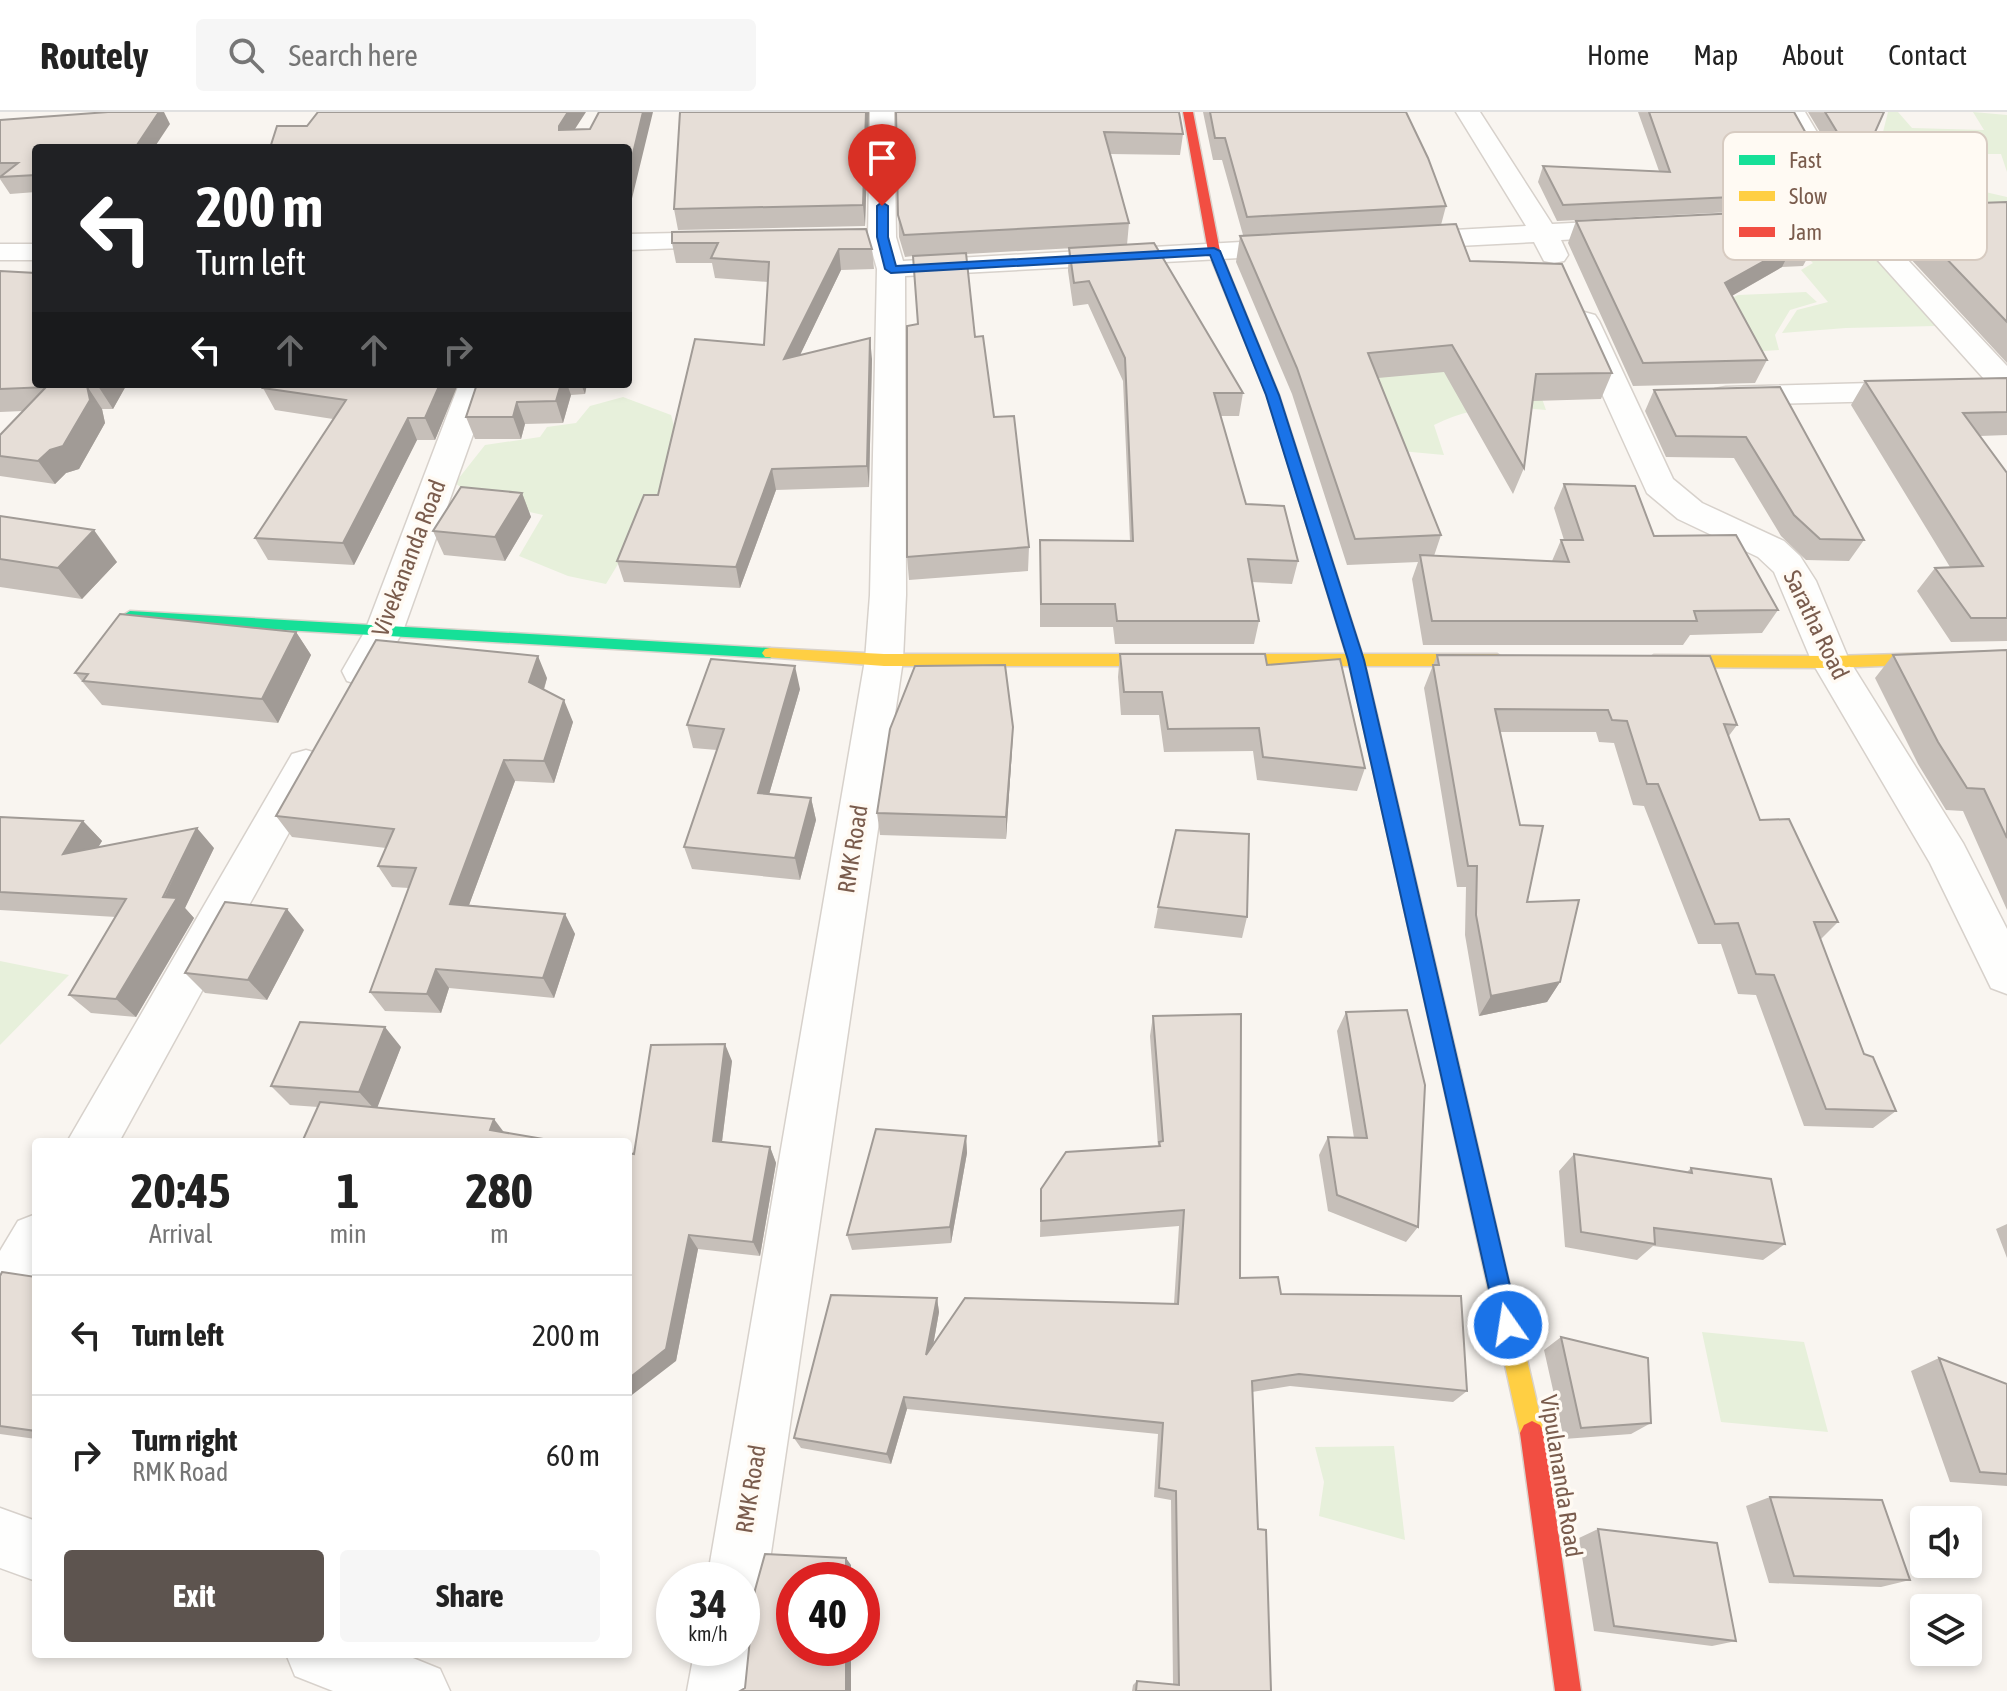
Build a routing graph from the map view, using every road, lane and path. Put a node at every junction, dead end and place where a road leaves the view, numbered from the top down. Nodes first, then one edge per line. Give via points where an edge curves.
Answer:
1 (882, 112) edge
2 (1188, 112) edge
3 (1468, 112) edge
4 (1793, 112) edge
5 (1805, 132) edge
6 (2007, 214) edge
7 (1987, 215) edge
8 (1652, 227) edge
9 (1544, 233) junction
10 (755, 239) edge
11 (632, 242) edge
12 (1371, 243) edge
13 (1324, 245) edge
14 (875, 248) junction
15 (1214, 251) junction
16 (0, 252) edge
17 (32, 252) edge
18 (1892, 260) edge
19 (2007, 387) edge
20 (474, 388) edge
21 (1697, 397) edge
22 (130, 616) edge
23 (384, 631) junction
24 (2007, 656) edge
25 (884, 660) junction
26 (1356, 660) junction
27 (1514, 661) edge
28 (1641, 661) edge
29 (1831, 662) junction
30 (2007, 974) edge
31 (94, 1138) edge
32 (32, 1246) edge
33 (0, 1303) edge
34 (0, 1538) edge
35 (32, 1550) edge
36 (740, 1562) edge
37 (328, 1658) edge
38 (723, 1666) edge
39 (418, 1691) edge
40 (719, 1691) edge
41 (1568, 1691) edge

1 - 14 street, RMK Road
2 - 15 street, Vipulananda Road
3 - 9 street, Saratha Road
4 - 5 street
6 - 7 street
8 - 9 street
9 - 12 street
9 - 29 street, Saratha Road via 1636,399 1659,485 1690,511 1771,549 1787,564
10 - 11 street
13 - 15 street
14 - 15 street
14 - 25 street, RMK Road via 888,595
15 - 26 street, Vipulananda Road via 1273,395
16 - 17 street
18 - 19 street
19 - 21 street
20 - 23 street, Vivekananda Road
22 - 23 street
23 - 25 street
23 - 31 street, Vivekananda Road
24 - 29 street
25 - 26 street
25 - 36 street, RMK Road
26 - 27 street
26 - 41 street, Vipulananda Road via 1529,1415
28 - 29 street
29 - 30 street, Saratha Road via 1948,855
32 - 33 street
34 - 35 street
37 - 39 street
38 - 40 street

